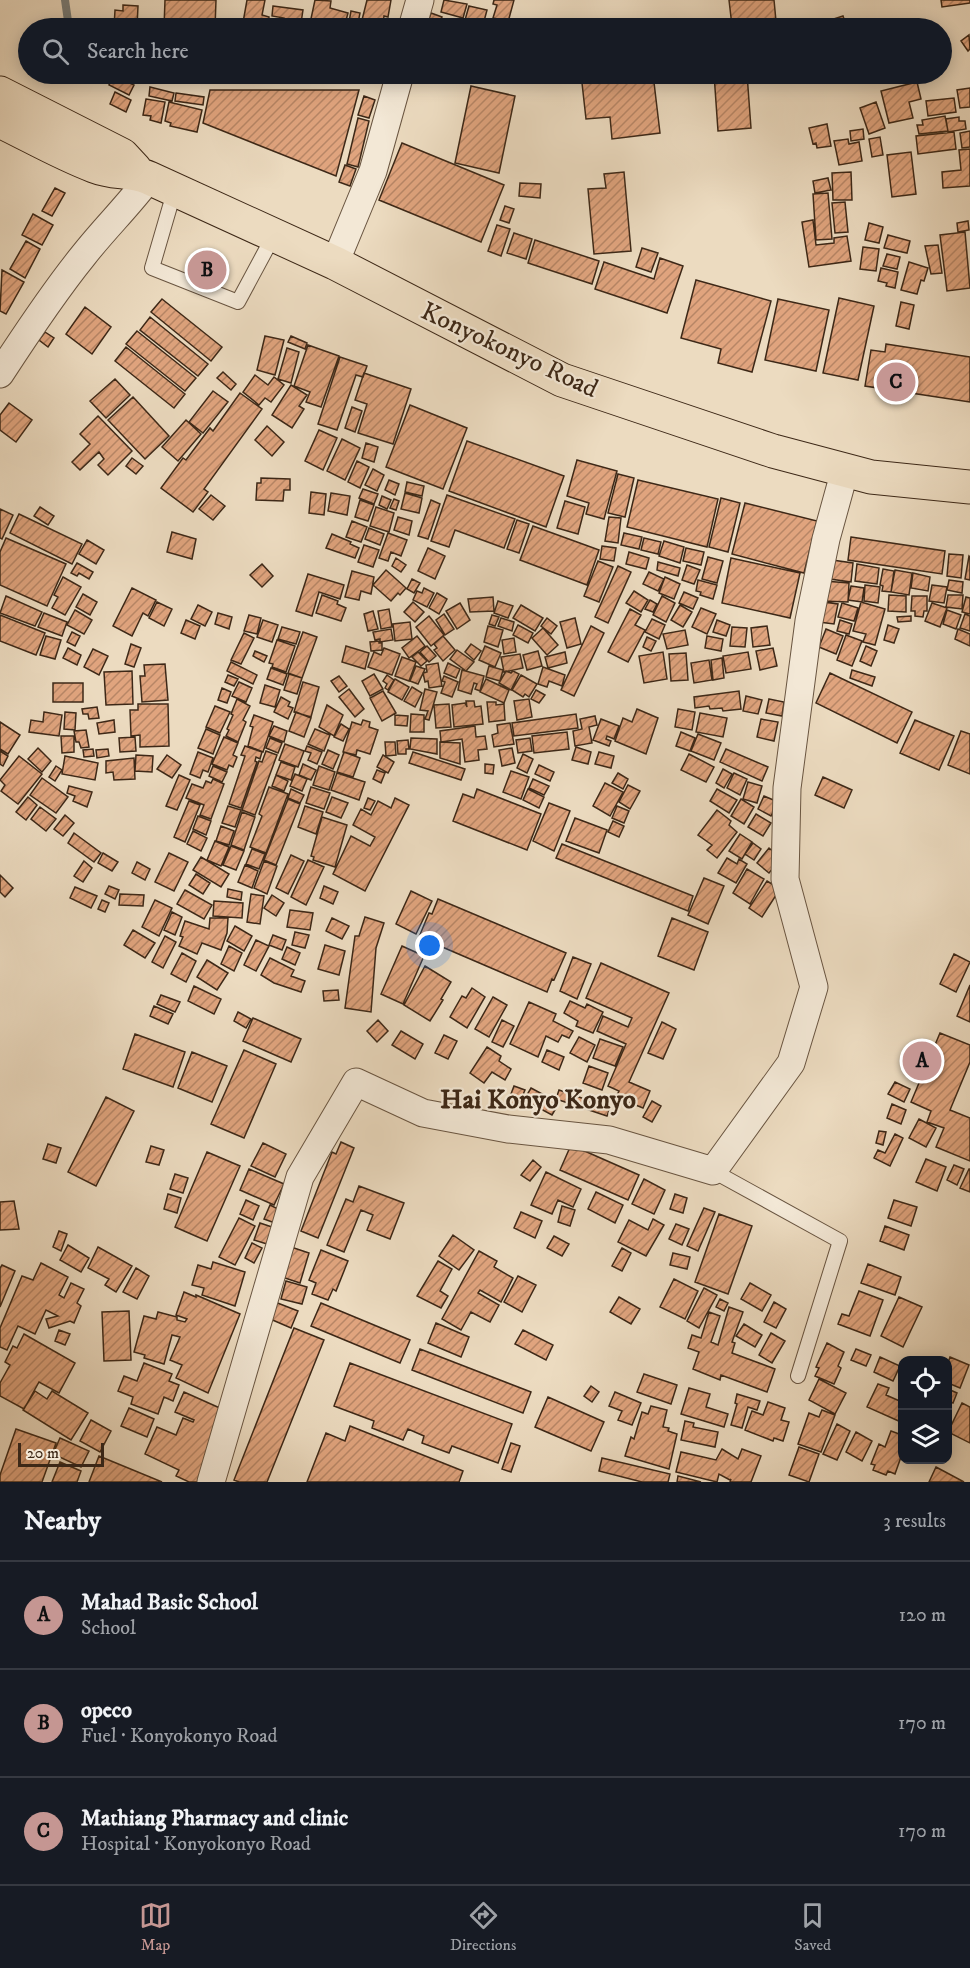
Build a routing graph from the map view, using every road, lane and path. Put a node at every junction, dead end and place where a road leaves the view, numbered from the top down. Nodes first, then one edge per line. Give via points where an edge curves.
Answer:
1 (420, 0) edge
2 (415, 18) edge
3 (397, 84) edge
4 (0, 93) edge
5 (0, 121) edge
6 (99, 156) junction
7 (154, 180) junction
8 (274, 235) junction
9 (335, 263) junction
10 (0, 374) edge
11 (845, 470) junction
12 (970, 487) edge
13 (713, 1171) junction
14 (798, 1376) dead end
15 (211, 1482) edge

1 - 2 street
3 - 9 street via 373,171
4 - 6 main road, Konyokonyo Road
5 - 6 main road, Konyokonyo Road
6 - 7 main road, Konyokonyo Road via 114,173
7 - 8 main road, Konyokonyo Road
7 - 8 lane via 152,268 238,302
7 - 10 street via 81,258
8 - 9 main road, Konyokonyo Road
9 - 11 main road, Konyokonyo Road via 562,380 773,451
11 - 12 main road, Konyokonyo Road via 871,477
11 - 13 street via 809,621 787,788 785,879 814,987 791,1063
13 - 14 lane via 840,1241
13 - 15 street via 609,1140 507,1129 423,1113 356,1082 300,1177

